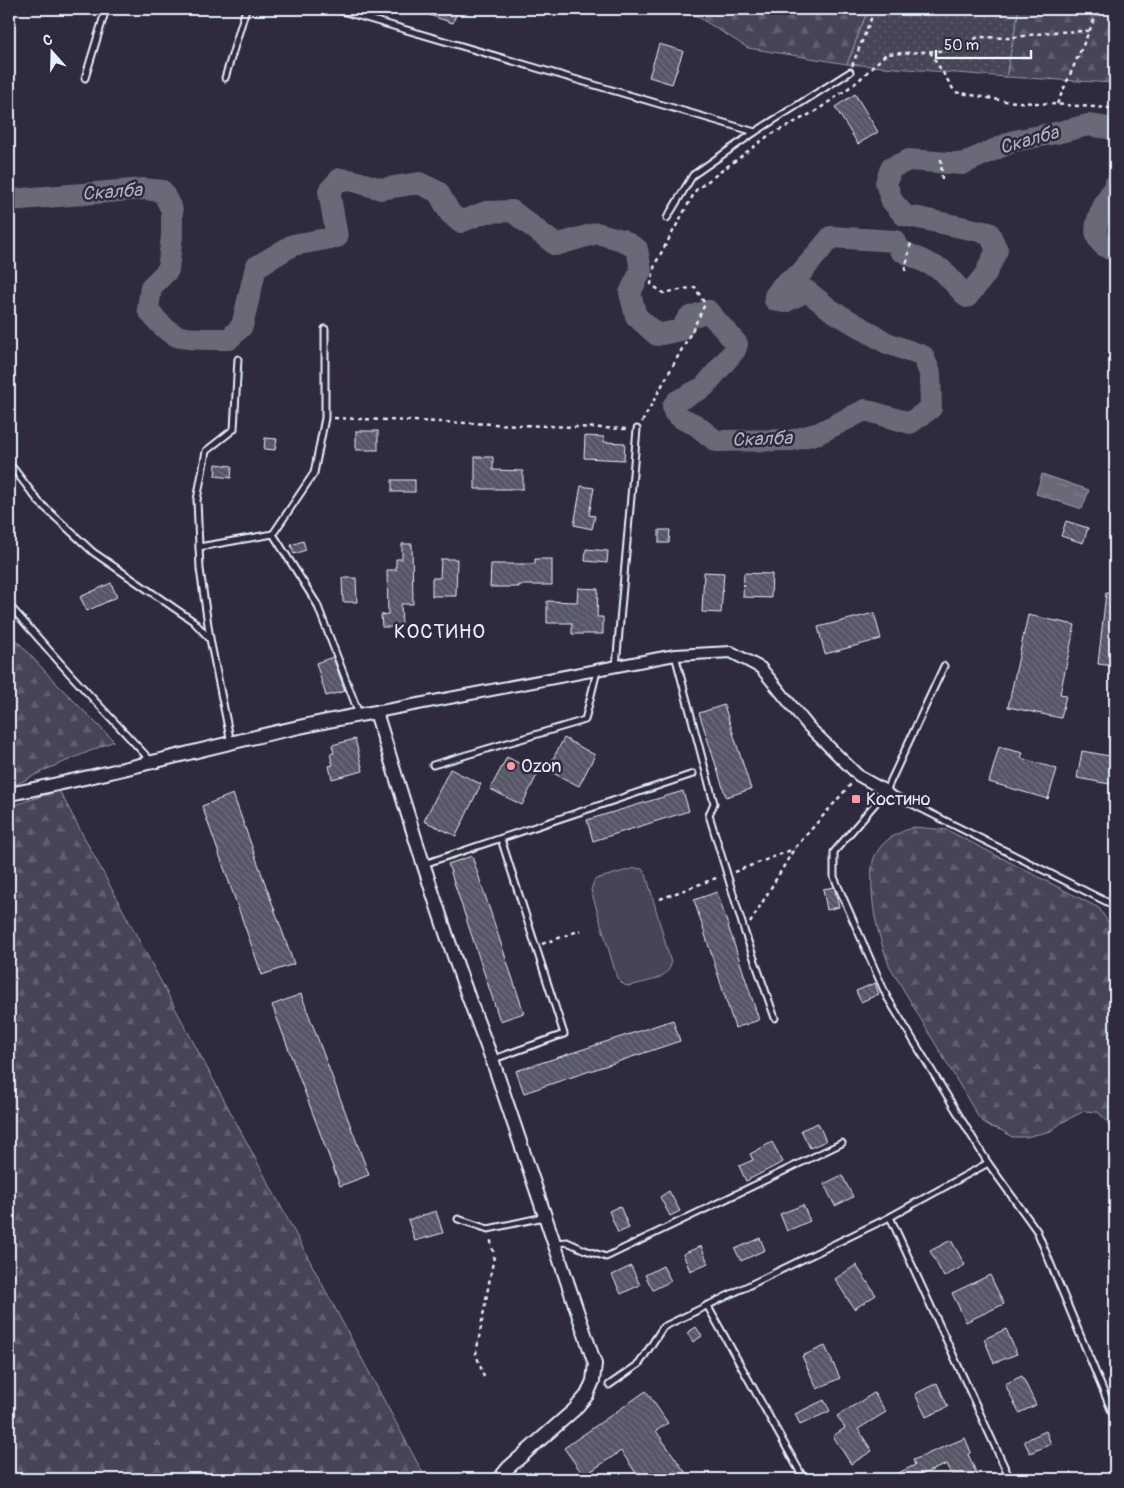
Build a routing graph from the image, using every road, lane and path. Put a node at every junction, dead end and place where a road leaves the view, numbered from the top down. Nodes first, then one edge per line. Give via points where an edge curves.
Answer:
1 (106, 9) edge
2 (246, 9) edge
3 (335, 9) edge
4 (875, 9) edge
5 (1099, 9) edge
6 (1089, 31) junction
7 (930, 52) junction
8 (850, 72) joint
9 (85, 78) dead end
10 (225, 78) dead end
11 (1057, 104) junction
12 (1115, 106) edge
13 (755, 132) junction
14 (941, 159) dead end
15 (942, 179) dead end
16 (667, 218) dead end
17 (911, 242) dead end
18 (905, 271) dead end
19 (325, 329) dead end
20 (238, 359) dead end
21 (325, 418) junction
22 (637, 430) junction
23 (13, 468) dead end
24 (273, 534) junction
25 (199, 546) junction
26 (9, 605) edge
27 (210, 639) junction
28 (675, 655) junction
29 (616, 666) junction
30 (944, 666) dead end
31 (597, 671) junction
32 (376, 712) junction
33 (360, 715) junction
34 (232, 743) junction
35 (153, 762) junction
36 (433, 765) dead end
37 (693, 774) dead end
38 (858, 776) junction
39 (886, 791) junction
40 (9, 794) edge
41 (501, 839) junction
42 (424, 864) junction
43 (1115, 906) edge
44 (581, 930) dead end
45 (744, 933) junction
46 (536, 947) junction
47 (775, 1018) dead end
48 (492, 1059) junction
49 (842, 1143) dead end
50 (988, 1163) junction
51 (890, 1216) junction
52 (544, 1217) junction
53 (458, 1219) dead end
54 (488, 1229) junction
55 (553, 1243) junction
56 (707, 1305) junction
57 (484, 1377) dead end
58 (609, 1385) dead end
59 (1115, 1420) edge
60 (499, 1479) edge
61 (804, 1479) edge
62 (1010, 1479) edge

1 - 9 lane
2 - 10 lane
3 - 13 lane
4 - 8 path
5 - 6 path
6 - 7 path via 1009,38 978,37 956,50
6 - 11 path
7 - 11 path via 955,92 1005,101
7 - 22 path via 886,54 857,82 816,111 768,136 696,190 655,264 652,284 663,294 695,287 704,304
8 - 13 lane
11 - 12 path
13 - 16 lane via 693,175
14 - 15 path
17 - 18 path
19 - 21 lane
20 - 25 lane via 234,429 206,451 197,500
21 - 22 path
21 - 24 lane via 314,473
22 - 29 lane
23 - 27 lane via 39,502 93,552 193,621
24 - 25 lane
24 - 33 lane via 317,604
25 - 27 lane
26 - 35 lane
27 - 34 lane
28 - 29 street
28 - 38 street via 731,652 761,668 809,727
28 - 45 lane via 714,803 709,815
29 - 31 street
30 - 39 lane
31 - 32 street
31 - 36 lane via 585,720
32 - 33 street
32 - 42 street
33 - 34 street
34 - 35 street
35 - 40 street
37 - 41 lane
38 - 39 street
38 - 45 path via 794,849
39 - 43 lane
39 - 50 lane via 834,852 834,878 887,997
41 - 42 lane
41 - 46 lane
42 - 48 street
44 - 46 path
45 - 47 lane
46 - 48 lane via 564,1034
48 - 52 street
49 - 55 lane via 606,1257 567,1242
50 - 51 lane
50 - 59 lane via 1037,1231
51 - 56 lane
51 - 62 lane
52 - 54 lane
52 - 55 street
53 - 54 lane
54 - 57 path via 494,1256 476,1354
55 - 60 street via 595,1364 593,1381 587,1395 574,1410
56 - 58 lane via 663,1327 639,1364
56 - 61 lane

